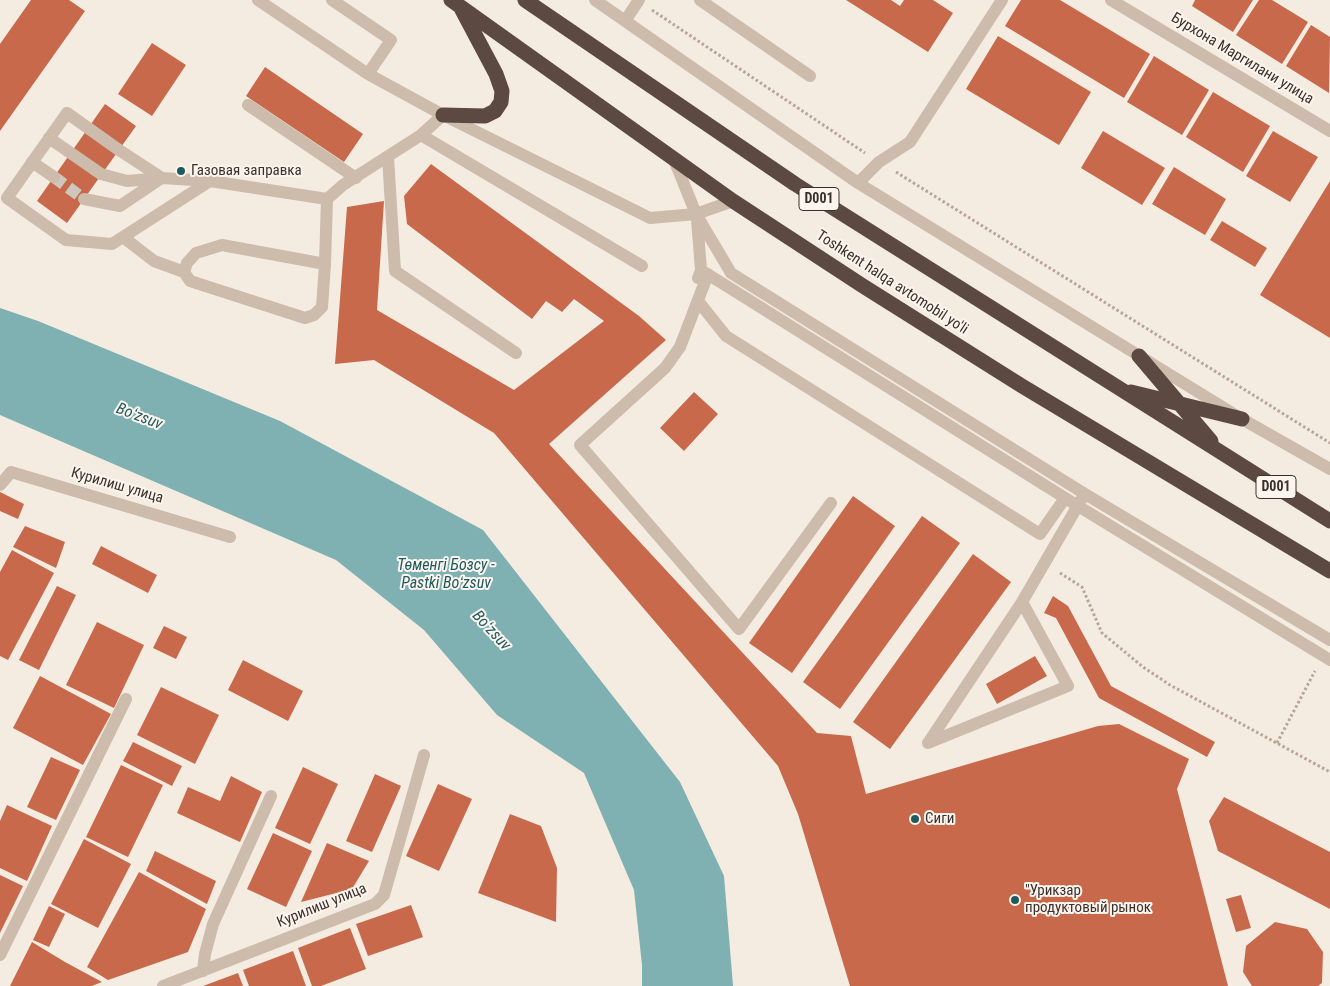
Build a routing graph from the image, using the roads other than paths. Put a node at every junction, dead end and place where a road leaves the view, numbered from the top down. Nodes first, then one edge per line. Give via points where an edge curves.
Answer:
1 (258, 0) edge
2 (332, 0) edge
3 (525, 0) edge
4 (595, 0) edge
5 (639, 0) edge
6 (700, 0) edge
7 (1002, 0) edge
8 (1111, 0) edge
9 (455, 3) edge
10 (625, 21) junction
11 (368, 74) junction
12 (810, 76) dead end
13 (248, 105) dead end
14 (443, 115) junction
15 (1330, 131) edge
16 (421, 135) junction
17 (49, 138) junction
18 (388, 157) junction
19 (673, 157) junction
20 (32, 162) junction
21 (54, 177) tunnel mouth
22 (162, 178) junction
23 (356, 178) junction
24 (210, 182) junction
25 (858, 183) junction
26 (84, 199) tunnel mouth
27 (327, 200) junction
28 (734, 201) junction
29 (696, 214) junction
30 (123, 237) junction
31 (325, 264) junction
32 (642, 266) dead end
33 (184, 272) junction
34 (705, 272) junction
35 (698, 301) junction
36 (516, 353) dead end
37 (1139, 356) junction
38 (665, 368) junction
39 (1119, 389) junction
40 (1180, 404) junction
41 (1242, 419) junction
42 (1222, 453) junction
43 (1330, 469) edge
44 (0, 485) edge
45 (1085, 494) junction
46 (1065, 498) junction
47 (831, 503) dead end
48 (1078, 506) junction
49 (1330, 521) edge
50 (230, 536) dead end
51 (1330, 571) edge
52 (1022, 602) junction
53 (1330, 640) edge
54 (1330, 660) edge
55 (126, 699) dead end
56 (424, 755) dead end
57 (271, 796) dead end
58 (0, 956) edge
59 (203, 970) junction
60 (163, 986) edge

1 - 11 street
2 - 11 street via 392,40
3 - 39 highway, Toshkent halqa avtomobil yo'li / D001 via 795,184
4 - 10 street
5 - 10 street
6 - 12 street
7 - 25 street via 910,142 879,162
8 - 15 street, Бурхона Маргилани улица
9 - 14 highway via 496,74 502,96 499,107 491,114
9 - 19 highway, Toshkent halqa avtomobil yo'li
10 - 25 street
11 - 14 street
13 - 23 street
14 - 16 street
14 - 29 street via 650,218
16 - 18 street
16 - 32 street
17 - 20 street
17 - 22 street via 101,174 127,181
17 - 22 street via 67,114
18 - 23 street
18 - 36 street via 395,271
19 - 28 highway, Toshkent halqa avtomobil yo'li
19 - 29 street
20 - 21 street
20 - 30 street via 7,198 66,240 112,244
22 - 24 street
22 - 26 street via 120,206
23 - 27 street
24 - 27 street
24 - 30 street
25 - 37 street
27 - 31 street
28 - 29 street
28 - 51 highway, Toshkent halqa avtomobil yo'li via 1022,386
29 - 34 street
29 - 45 street via 732,273
30 - 33 street via 154,261
31 - 33 street via 222,246 196,253
31 - 33 street via 322,307 305,318 190,281
34 - 35 street
34 - 38 street
34 - 46 street
35 - 38 street via 680,347
35 - 46 street via 726,336 1040,534
37 - 40 highway
37 - 41 street
38 - 47 street via 580,445 740,629
39 - 40 highway
39 - 42 highway, Toshkent halqa avtomobil yo'li / D001
40 - 41 highway
40 - 42 highway
41 - 43 street
42 - 49 highway, Toshkent halqa avtomobil yo'li / D001
44 - 50 street, Курилиш улица via 11,472
45 - 48 street
45 - 53 street
46 - 48 street
48 - 52 street
48 - 54 street
52 - 52 street via 939,726 928,743 1068,686
55 - 58 street
56 - 59 street, Курилиш улица via 384,895 375,904
57 - 59 street via 213,924
59 - 60 street, Курилиш улица

